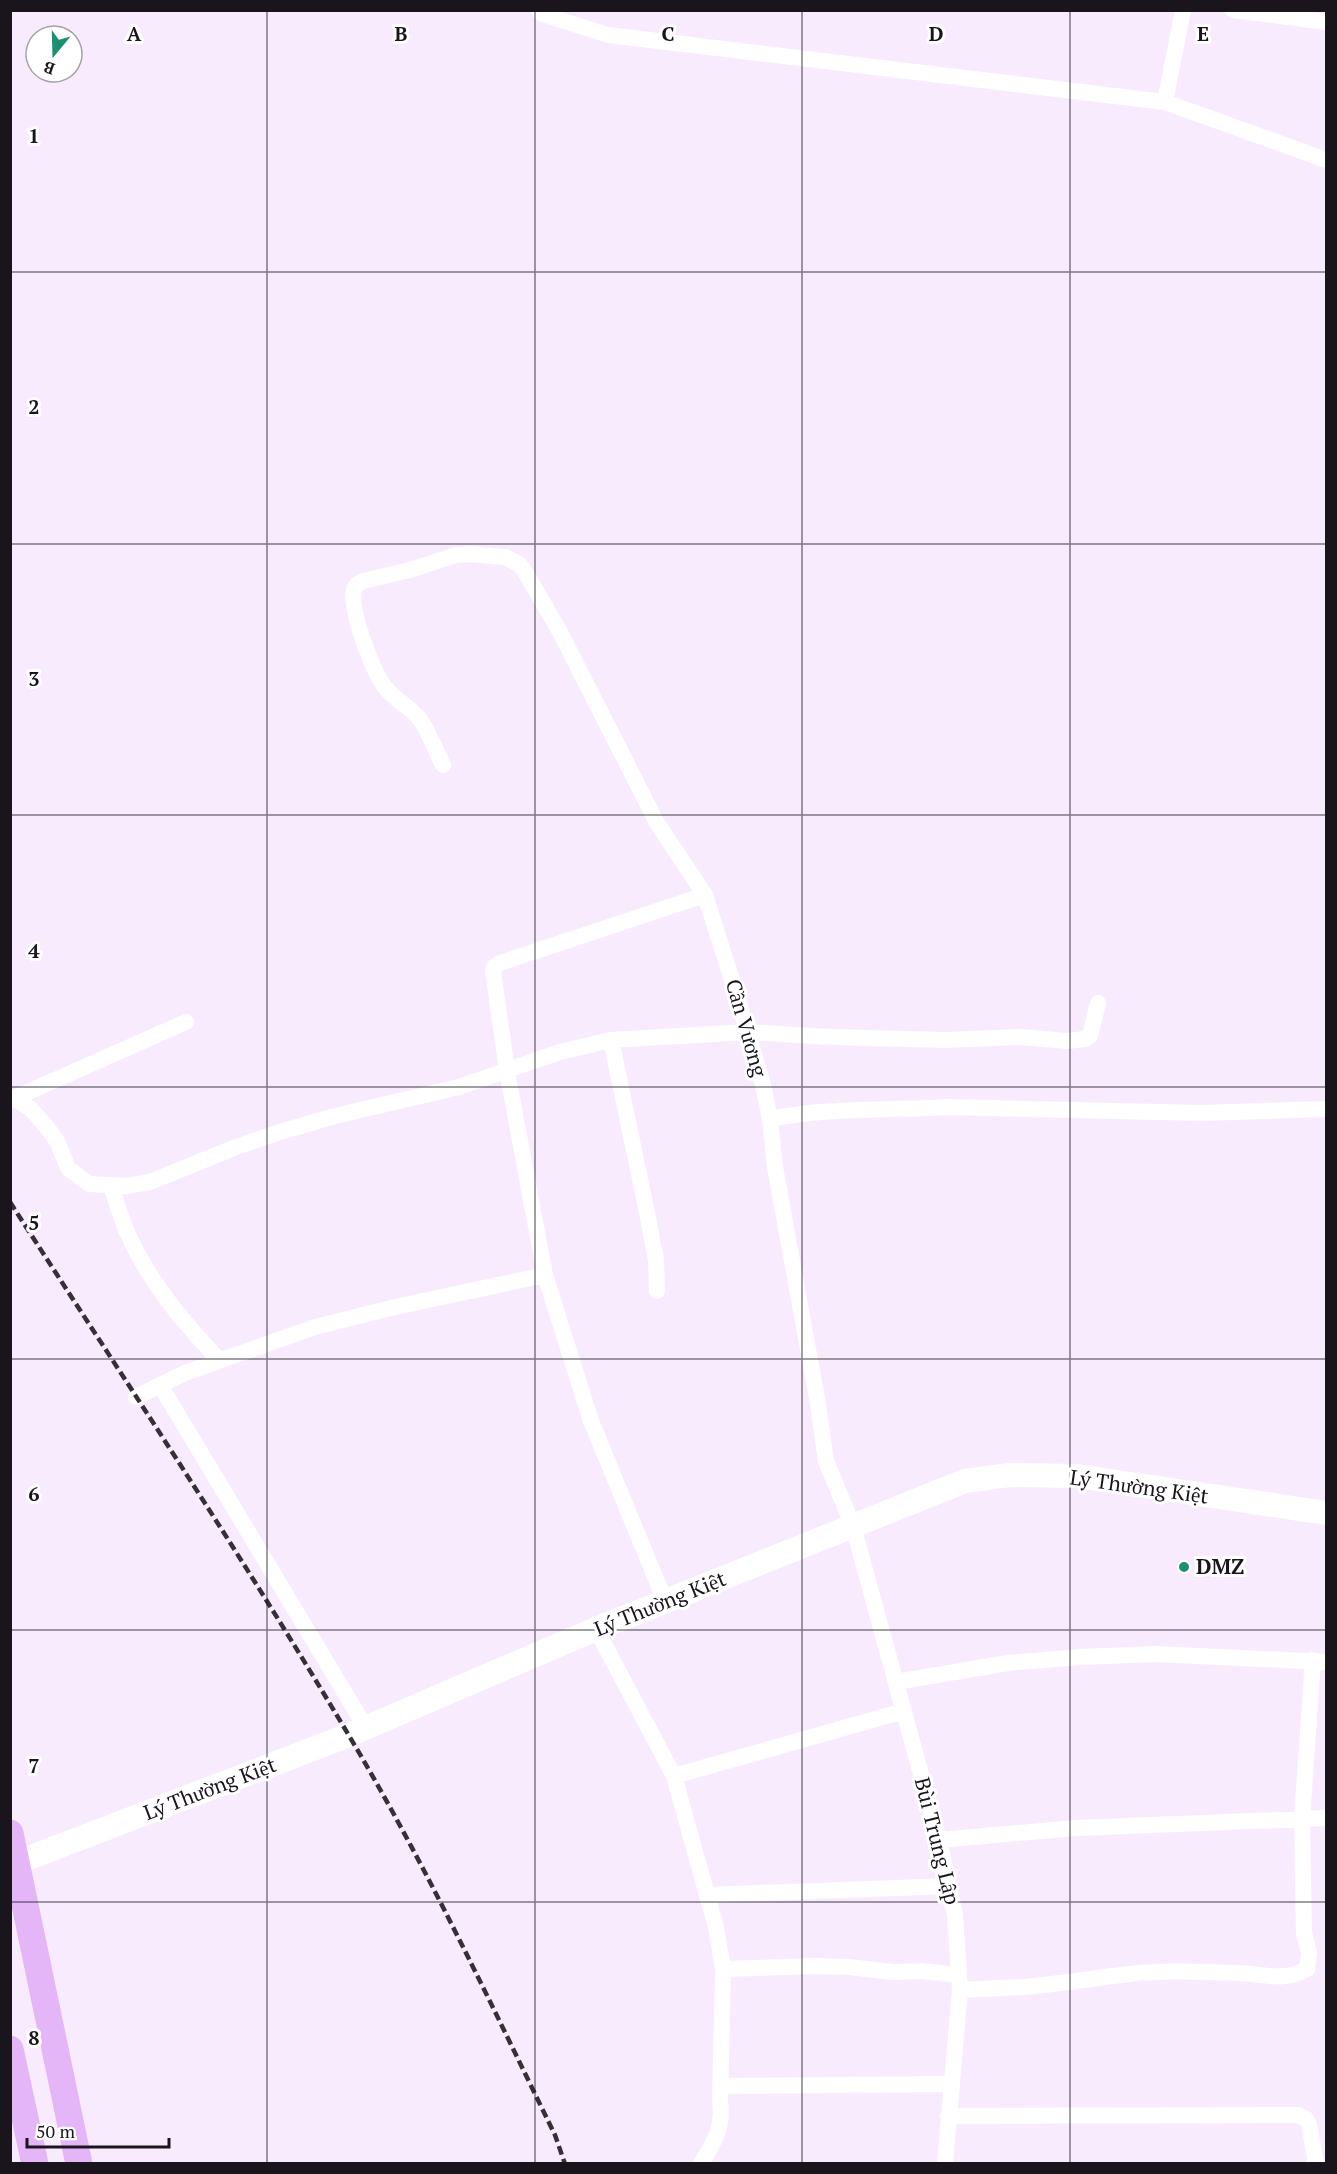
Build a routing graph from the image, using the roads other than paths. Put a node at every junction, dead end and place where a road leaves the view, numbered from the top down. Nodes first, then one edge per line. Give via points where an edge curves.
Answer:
1 (539, 10) edge
2 (1183, 10) edge
3 (1233, 10) edge
4 (1326, 22) edge
5 (1165, 102) junction
6 (1326, 160) edge
7 (443, 765) dead end
8 (705, 895) junction
9 (1098, 1003) dead end
10 (186, 1023) dead end
11 (748, 1032) junction
12 (611, 1040) junction
13 (507, 1071) junction
14 (12, 1099) edge
15 (1326, 1108) edge
16 (770, 1119) junction
17 (111, 1186) junction
18 (545, 1275) junction
19 (657, 1291) dead end
20 (219, 1360) junction
21 (160, 1385) junction
22 (136, 1397) dead end
23 (1326, 1514) edge
24 (853, 1526) junction
25 (665, 1601) junction
26 (596, 1629) junction
27 (1320, 1661) edge
28 (896, 1682) junction
29 (904, 1712) junction
30 (366, 1728) junction
31 (675, 1776) junction
32 (1326, 1818) edge
33 (1302, 1819) junction
34 (10, 1833) edge
35 (939, 1840) junction
36 (13, 1865) edge
37 (949, 1886) junction
38 (706, 1895) junction
39 (723, 1969) junction
40 (959, 1983) junction
41 (10, 2049) edge
42 (951, 2084) junction
43 (722, 2085) junction
44 (948, 2116) junction
45 (35, 2163) edge
46 (79, 2163) edge
47 (701, 2163) edge
48 (945, 2163) edge
49 (1316, 2163) edge

1 - 5 street via 608,34
2 - 5 street
3 - 4 street
5 - 6 street
7 - 8 street, Cần Vương via 423,723 385,687 376,673 354,605 354,590 363,581 456,555 505,556 524,570 560,632 657,823
8 - 11 street, Cần Vương
8 - 13 street via 495,965
9 - 11 street via 1090,1036 1075,1041 1020,1037 875,1039
10 - 14 street
11 - 12 street
11 - 16 street, Cần Vương
12 - 13 street via 560,1052
12 - 19 street via 656,1260
13 - 17 street via 280,1132 150,1182
13 - 18 street
14 - 17 street via 31,1109 46,1126 68,1168 88,1184
15 - 16 street via 1202,1113 946,1107 800,1112
16 - 24 street, Cần Vương via 826,1461
17 - 20 street via 125,1228 145,1267 184,1323
18 - 20 street via 315,1327
18 - 25 street via 591,1421
20 - 21 street
21 - 22 street
21 - 30 street
23 - 24 main road, Lý Thường Kiệt via 1077,1476 1009,1474 965,1481
24 - 25 main road, Lý Thường Kiệt
24 - 28 street, Bùi Trung Lập
25 - 26 main road, Lý Thường Kiệt
26 - 30 main road, Lý Thường Kiệt
26 - 31 street
27 - 28 street via 1156,1654 1080,1657 1008,1663
27 - 33 street
28 - 29 street, Bùi Trung Lập
29 - 31 street
29 - 35 street, Bùi Trung Lập
30 - 36 main road, Lý Thường Kiệt
31 - 38 street
32 - 33 street
33 - 35 street via 1076,1828
33 - 40 street via 1304,1933 1309,1953 1307,1969 1296,1976 1163,1972 1022,1987
34 - 36 highway
35 - 37 street, Bùi Trung Lập
36 - 46 highway
37 - 38 street
37 - 40 street, Bùi Trung Lập
38 - 39 street
39 - 40 street via 815,1966 920,1971
39 - 43 street
40 - 42 street, Bùi Trung Lập
41 - 45 highway
42 - 43 street
42 - 44 street, Bùi Trung Lập
43 - 47 street via 721,2122
44 - 48 street, Bùi Trung Lập
44 - 49 street via 1298,2115 1309,2124

